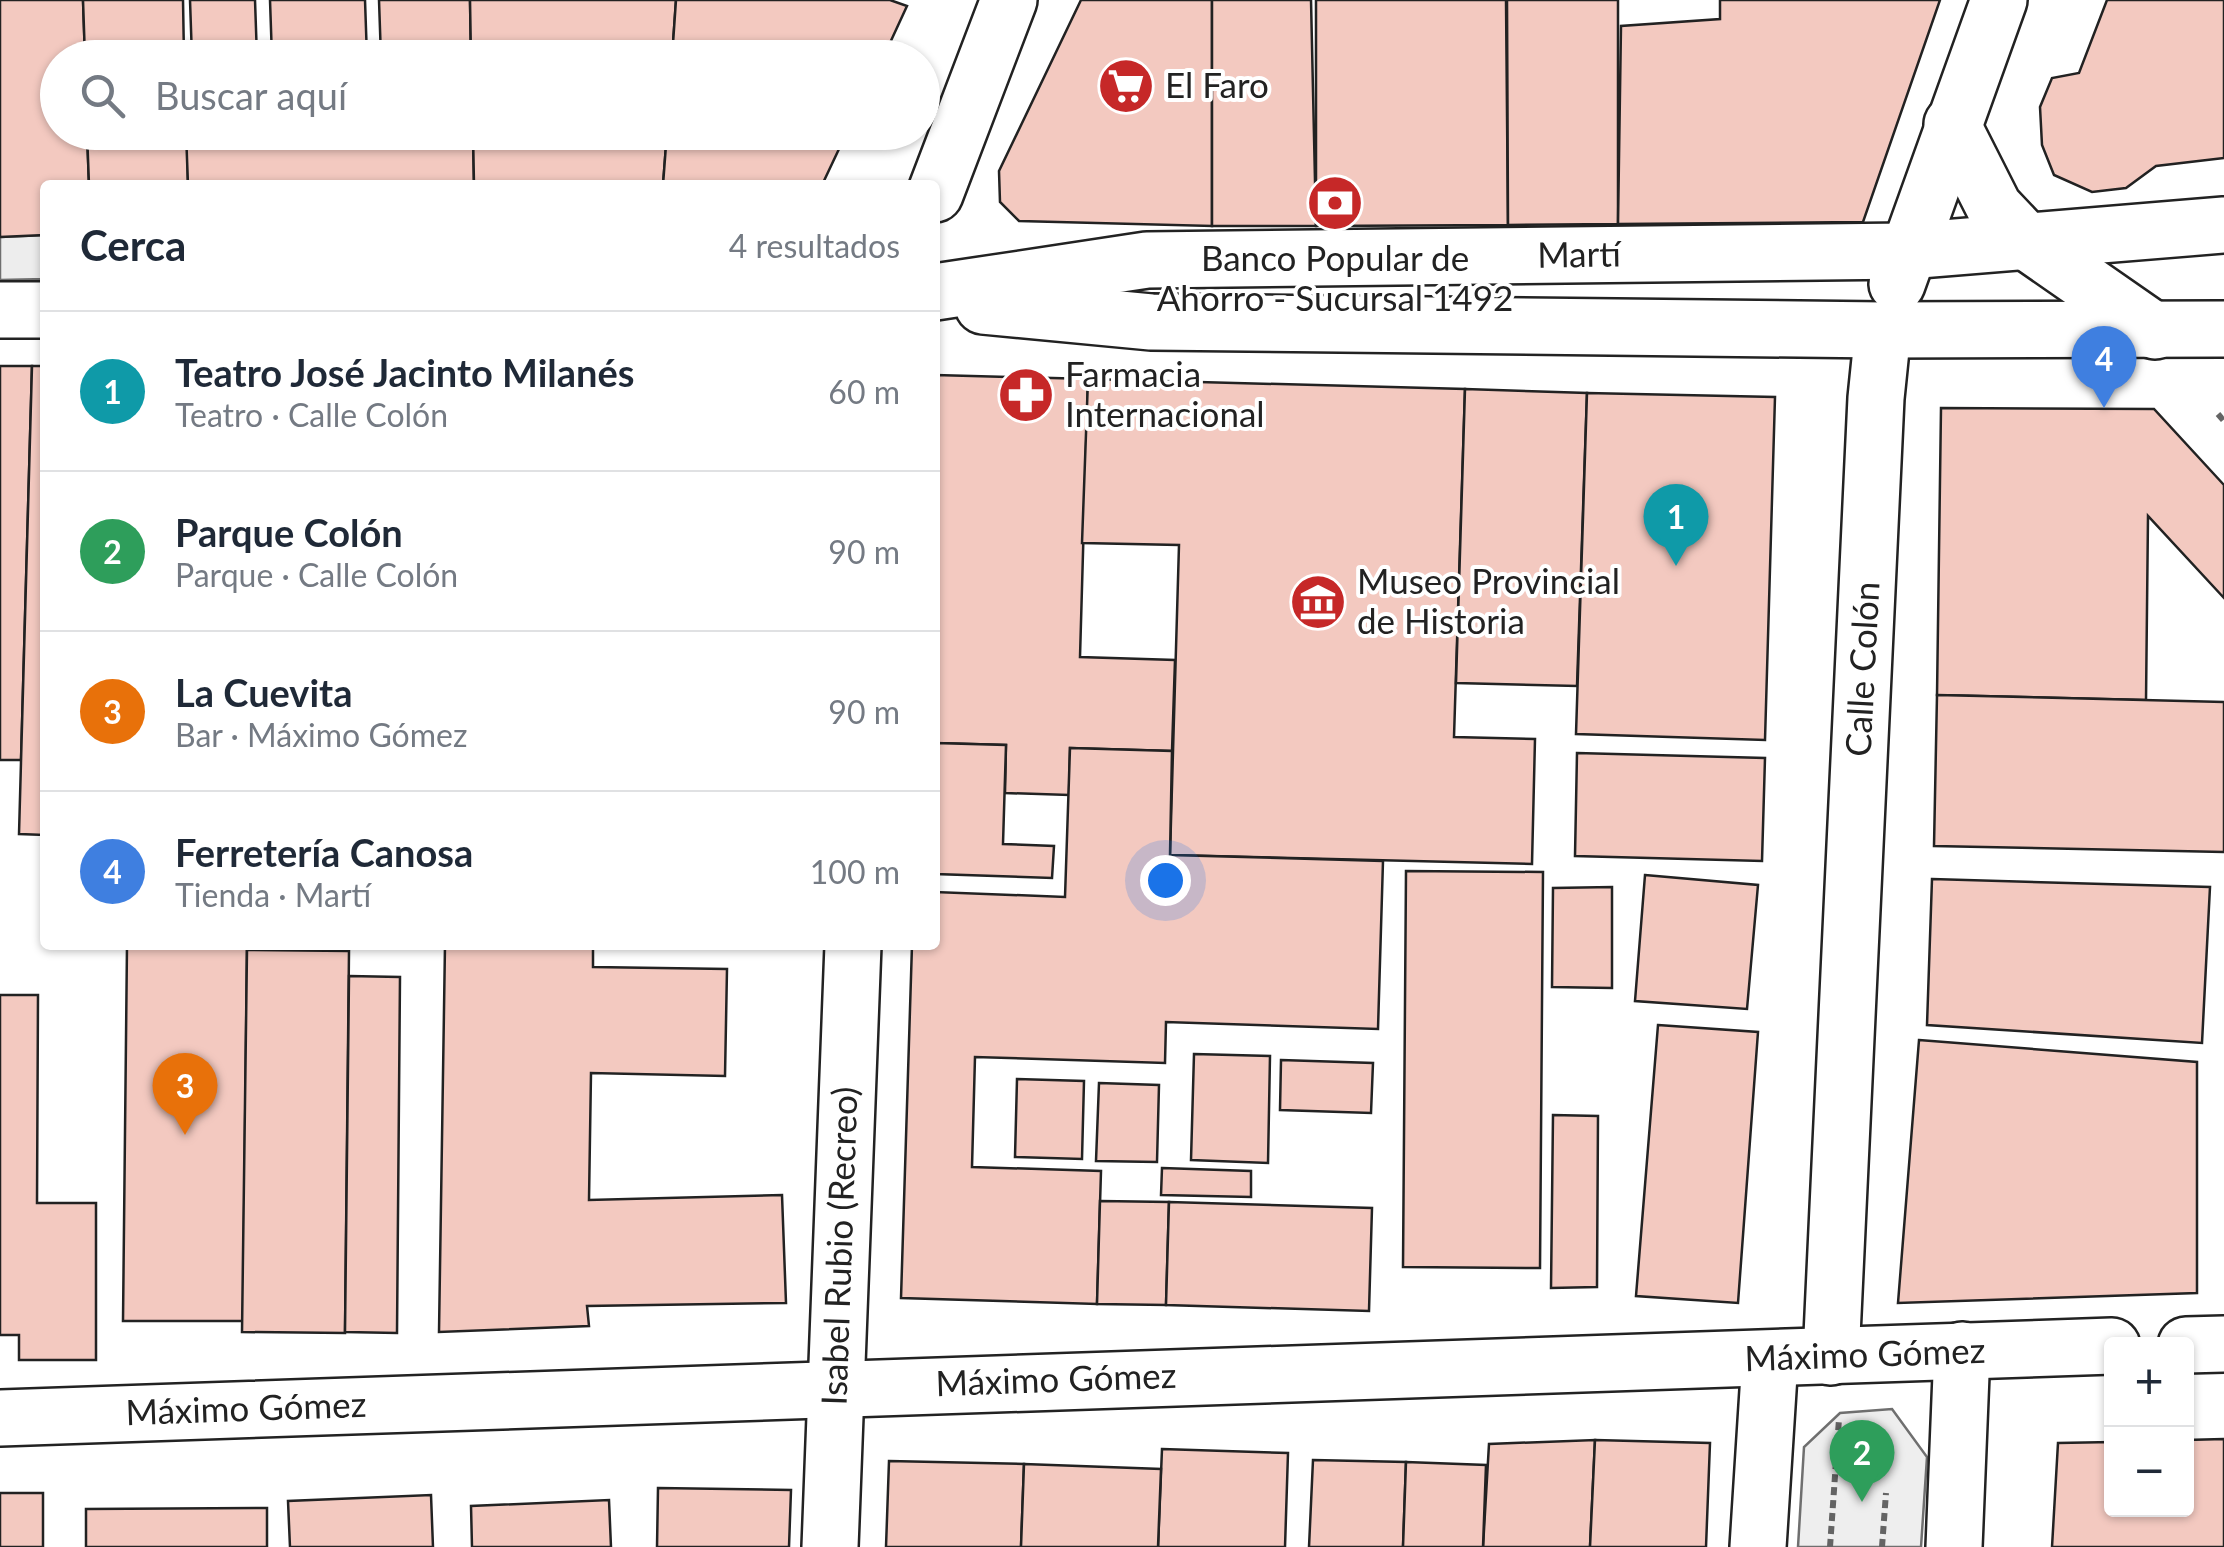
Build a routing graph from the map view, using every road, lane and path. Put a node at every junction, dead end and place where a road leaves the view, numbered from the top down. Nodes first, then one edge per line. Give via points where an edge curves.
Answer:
1 (1009, 0) edge
2 (1999, 0) edge
3 (1952, 124) junction
4 (940, 181) edge
5 (2224, 225) edge
6 (2026, 242) junction
7 (1906, 251) junction
8 (940, 291) edge
9 (940, 302) edge
10 (0, 310) edge
11 (40, 310) edge
12 (2146, 326) junction
13 (2224, 329) edge
14 (1883, 330) junction
15 (2222, 399) edge
16 (853, 950) edge
17 (2224, 1344) edge
18 (2194, 1345) edge
19 (2104, 1346) edge
20 (1962, 1350) junction
21 (1831, 1357) junction
22 (1770, 1359) junction
23 (834, 1386) junction
24 (1840, 1413) dead end
25 (0, 1418) edge
26 (830, 1547) edge
27 (1758, 1547) edge
28 (1830, 1547) edge
29 (1954, 1547) edge

1 - 4 main road
2 - 3 main road, Calle Colón
3 - 6 main road via 1994,208
3 - 7 main road, Calle Colón
5 - 6 main road, Martí
6 - 7 main road, Martí
6 - 12 main road
7 - 8 main road, Martí via 1147,260
7 - 14 main road, Calle Colón
9 - 14 main road, Martí via 1151,322
10 - 11 main road
12 - 13 main road, Martí
12 - 14 main road, Martí
12 - 15 main road
14 - 21 main road, Calle Colón
16 - 23 main road, Isabel Rubio (Recreo)
17 - 18 main road
19 - 20 main road, Máximo Gómez
20 - 21 main road, Máximo Gómez
20 - 29 main road
21 - 22 main road, Máximo Gómez
22 - 23 main road, Máximo Gómez
22 - 27 main road
23 - 25 main road, Máximo Gómez
23 - 26 main road, Isabel Rubio (Recreo)
24 - 28 path

